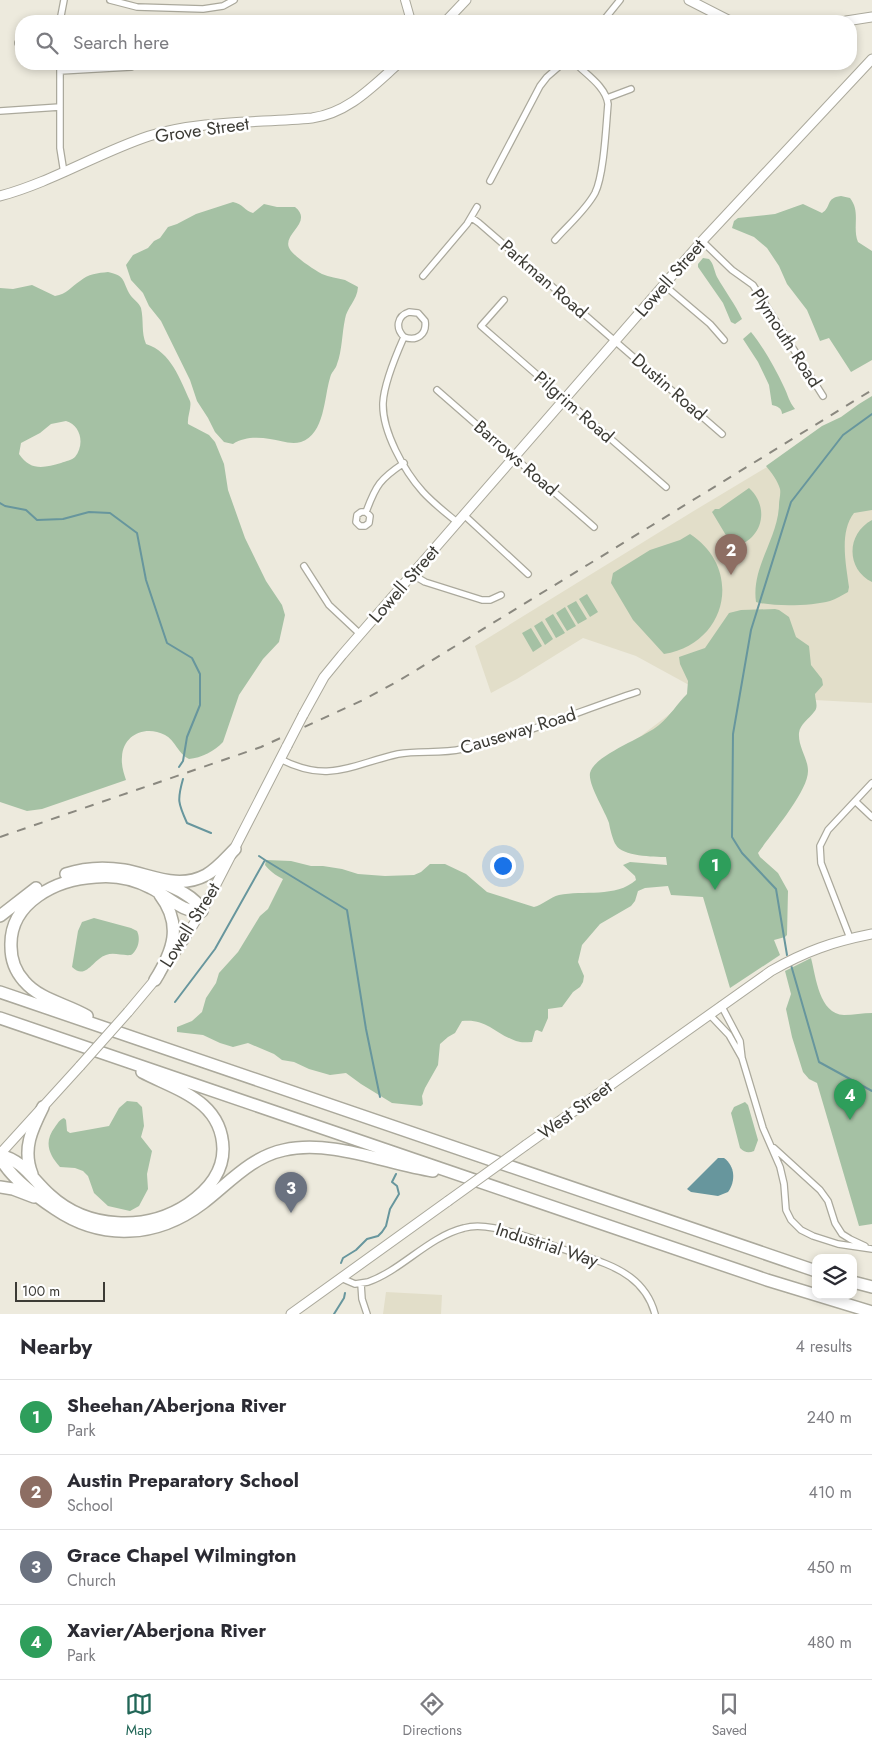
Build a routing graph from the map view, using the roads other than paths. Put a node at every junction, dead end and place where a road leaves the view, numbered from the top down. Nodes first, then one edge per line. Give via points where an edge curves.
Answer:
1 (64, 0) edge
2 (110, 0) edge
3 (234, 0) edge
4 (405, 0) edge
5 (466, 0) edge
6 (620, 0) edge
7 (689, 0) edge
8 (61, 15) edge
9 (409, 15) edge
10 (452, 15) edge
11 (608, 15) edge
12 (718, 15) edge
13 (872, 17) edge
14 (857, 19) edge
15 (872, 59) edge
16 (60, 70) edge
17 (391, 70) edge
18 (555, 70) edge
19 (582, 70) edge
20 (631, 89) dead end
21 (607, 98) junction
22 (60, 107) junction
23 (0, 111) edge
24 (64, 173) junction
25 (490, 181) dead end
26 (0, 196) edge
27 (477, 207) dead end
28 (472, 218) junction
29 (555, 240) dead end
30 (702, 242) junction
31 (423, 276) dead end
32 (664, 285) junction
33 (504, 300) dead end
34 (404, 337) junction
35 (724, 340) dead end
36 (615, 341) junction
37 (438, 390) dead end
38 (823, 396) dead end
39 (565, 399) junction
40 (722, 434) dead end
41 (514, 457) junction
42 (404, 463) junction
43 (666, 487) dead end
44 (366, 512) dead end
45 (464, 515) junction
46 (458, 523) junction
47 (594, 526) dead end
48 (304, 566) dead end
49 (413, 574) junction
50 (528, 574) dead end
51 (501, 595) dead end
52 (360, 634) junction
53 (637, 692) dead end
54 (280, 759) junction
55 (872, 783) edge
56 (855, 801) junction
57 (872, 817) edge
58 (234, 849) junction
59 (146, 876) junction
60 (155, 890) junction
61 (202, 911) junction
62 (0, 916) edge
63 (872, 934) edge
64 (850, 938) junction
65 (155, 980) junction
66 (0, 992) edge
67 (721, 1005) junction
68 (710, 1014) junction
69 (0, 1018) edge
70 (106, 1028) junction
71 (112, 1056) junction
72 (742, 1058) junction
73 (43, 1107) junction
74 (771, 1145) junction
75 (0, 1155) edge
76 (462, 1176) junction
77 (34, 1177) junction
78 (0, 1187) edge
79 (50, 1205) junction
80 (872, 1249) edge
81 (812, 1270) edge
82 (341, 1278) junction
83 (857, 1283) edge
84 (360, 1284) junction
85 (872, 1288) edge
86 (872, 1312) edge
87 (292, 1314) edge
88 (367, 1314) edge
89 (655, 1314) edge

1 - 8 street
2 - 3 street via 137,7 203,9 223,6
4 - 9 street
5 - 10 main road
6 - 11 street
7 - 12 main road
13 - 14 main road
15 - 30 main road, Lowell Street
16 - 22 street
17 - 24 main road, Grove Street via 356,100 326,115 170,131 116,149
18 - 25 street via 540,86
19 - 21 street
20 - 21 street
21 - 29 street via 598,187 585,207
22 - 23 street
22 - 24 street via 60,153
24 - 26 main road, Grove Street
27 - 28 street
28 - 31 street
28 - 36 street, Parkman Road
30 - 32 main road, Lowell Street
30 - 38 street, Plymouth Road via 753,285
32 - 35 street
32 - 36 main road, Lowell Street
33 - 39 street, Pilgrim Road via 482,326
34 - 34 street via 415,339 423,334 425,321 418,313 409,312 400,318 398,326
34 - 42 street via 383,403 389,435
36 - 39 main road, Lowell Street
36 - 40 street, Dustin Road
37 - 41 street, Barrows Road
39 - 41 main road, Lowell Street
39 - 43 street, Pilgrim Road
41 - 45 main road, Lowell Street
41 - 47 street, Barrows Road
42 - 44 street via 380,481
42 - 46 street via 422,491
45 - 46 main road, Lowell Street
45 - 50 street
46 - 49 main road, Lowell Street
48 - 52 street via 329,605
49 - 51 street via 425,582 483,600
49 - 52 main road, Lowell Street
52 - 54 main road, Lowell Street, bridge via 324,677
53 - 54 street, Causeway Road via 456,751 407,753 332,772 306,770
54 - 58 main road, Lowell Street
55 - 56 street
56 - 57 street
56 - 64 street via 826,832 819,852
58 - 59 highway via 215,869 191,880 176,882
58 - 61 main road, Lowell Street
59 - 61 highway via 190,897
59 - 62 highway via 106,868 68,873 38,886
60 - 61 highway via 187,908
60 - 65 highway via 166,904 174,928 168,957
60 - 70 highway via 116,877 69,881 34,899 14,924 12,956 25,982 41,995 72,1007
61 - 65 main road, Lowell Street
63 - 64 main road, West Street
64 - 67 main road, West Street via 809,950 761,977
65 - 73 main road, Lowell Street, bridge
66 - 70 highway
67 - 68 main road, West Street
67 - 72 street via 742,1046
68 - 72 street via 727,1032
68 - 82 main road, West Street, bridge
69 - 71 highway
70 - 81 highway
71 - 76 highway
71 - 77 highway via 184,1091 209,1111 222,1145 222,1160 213,1181 192,1201 169,1215 142,1222 118,1223 94,1219 75,1211 54,1198
72 - 74 street
73 - 75 main road, Lowell Street
73 - 77 highway via 28,1143 28,1161
74 - 80 street via 820,1190 842,1234
74 - 80 street via 783,1179 786,1210 795,1225 818,1238
75 - 77 highway via 18,1162
75 - 79 highway via 14,1176
76 - 79 highway via 324,1148 303,1147 261,1158 192,1211 148,1229 121,1231 92,1227 73,1220
76 - 86 highway via 787,1287
78 - 79 highway via 20,1191
82 - 84 street
82 - 87 main road, West Street
83 - 85 highway
84 - 88 street
84 - 89 street, Industrial Way via 376,1279 450,1233 468,1227 488,1226 547,1243 619,1270 643,1290

